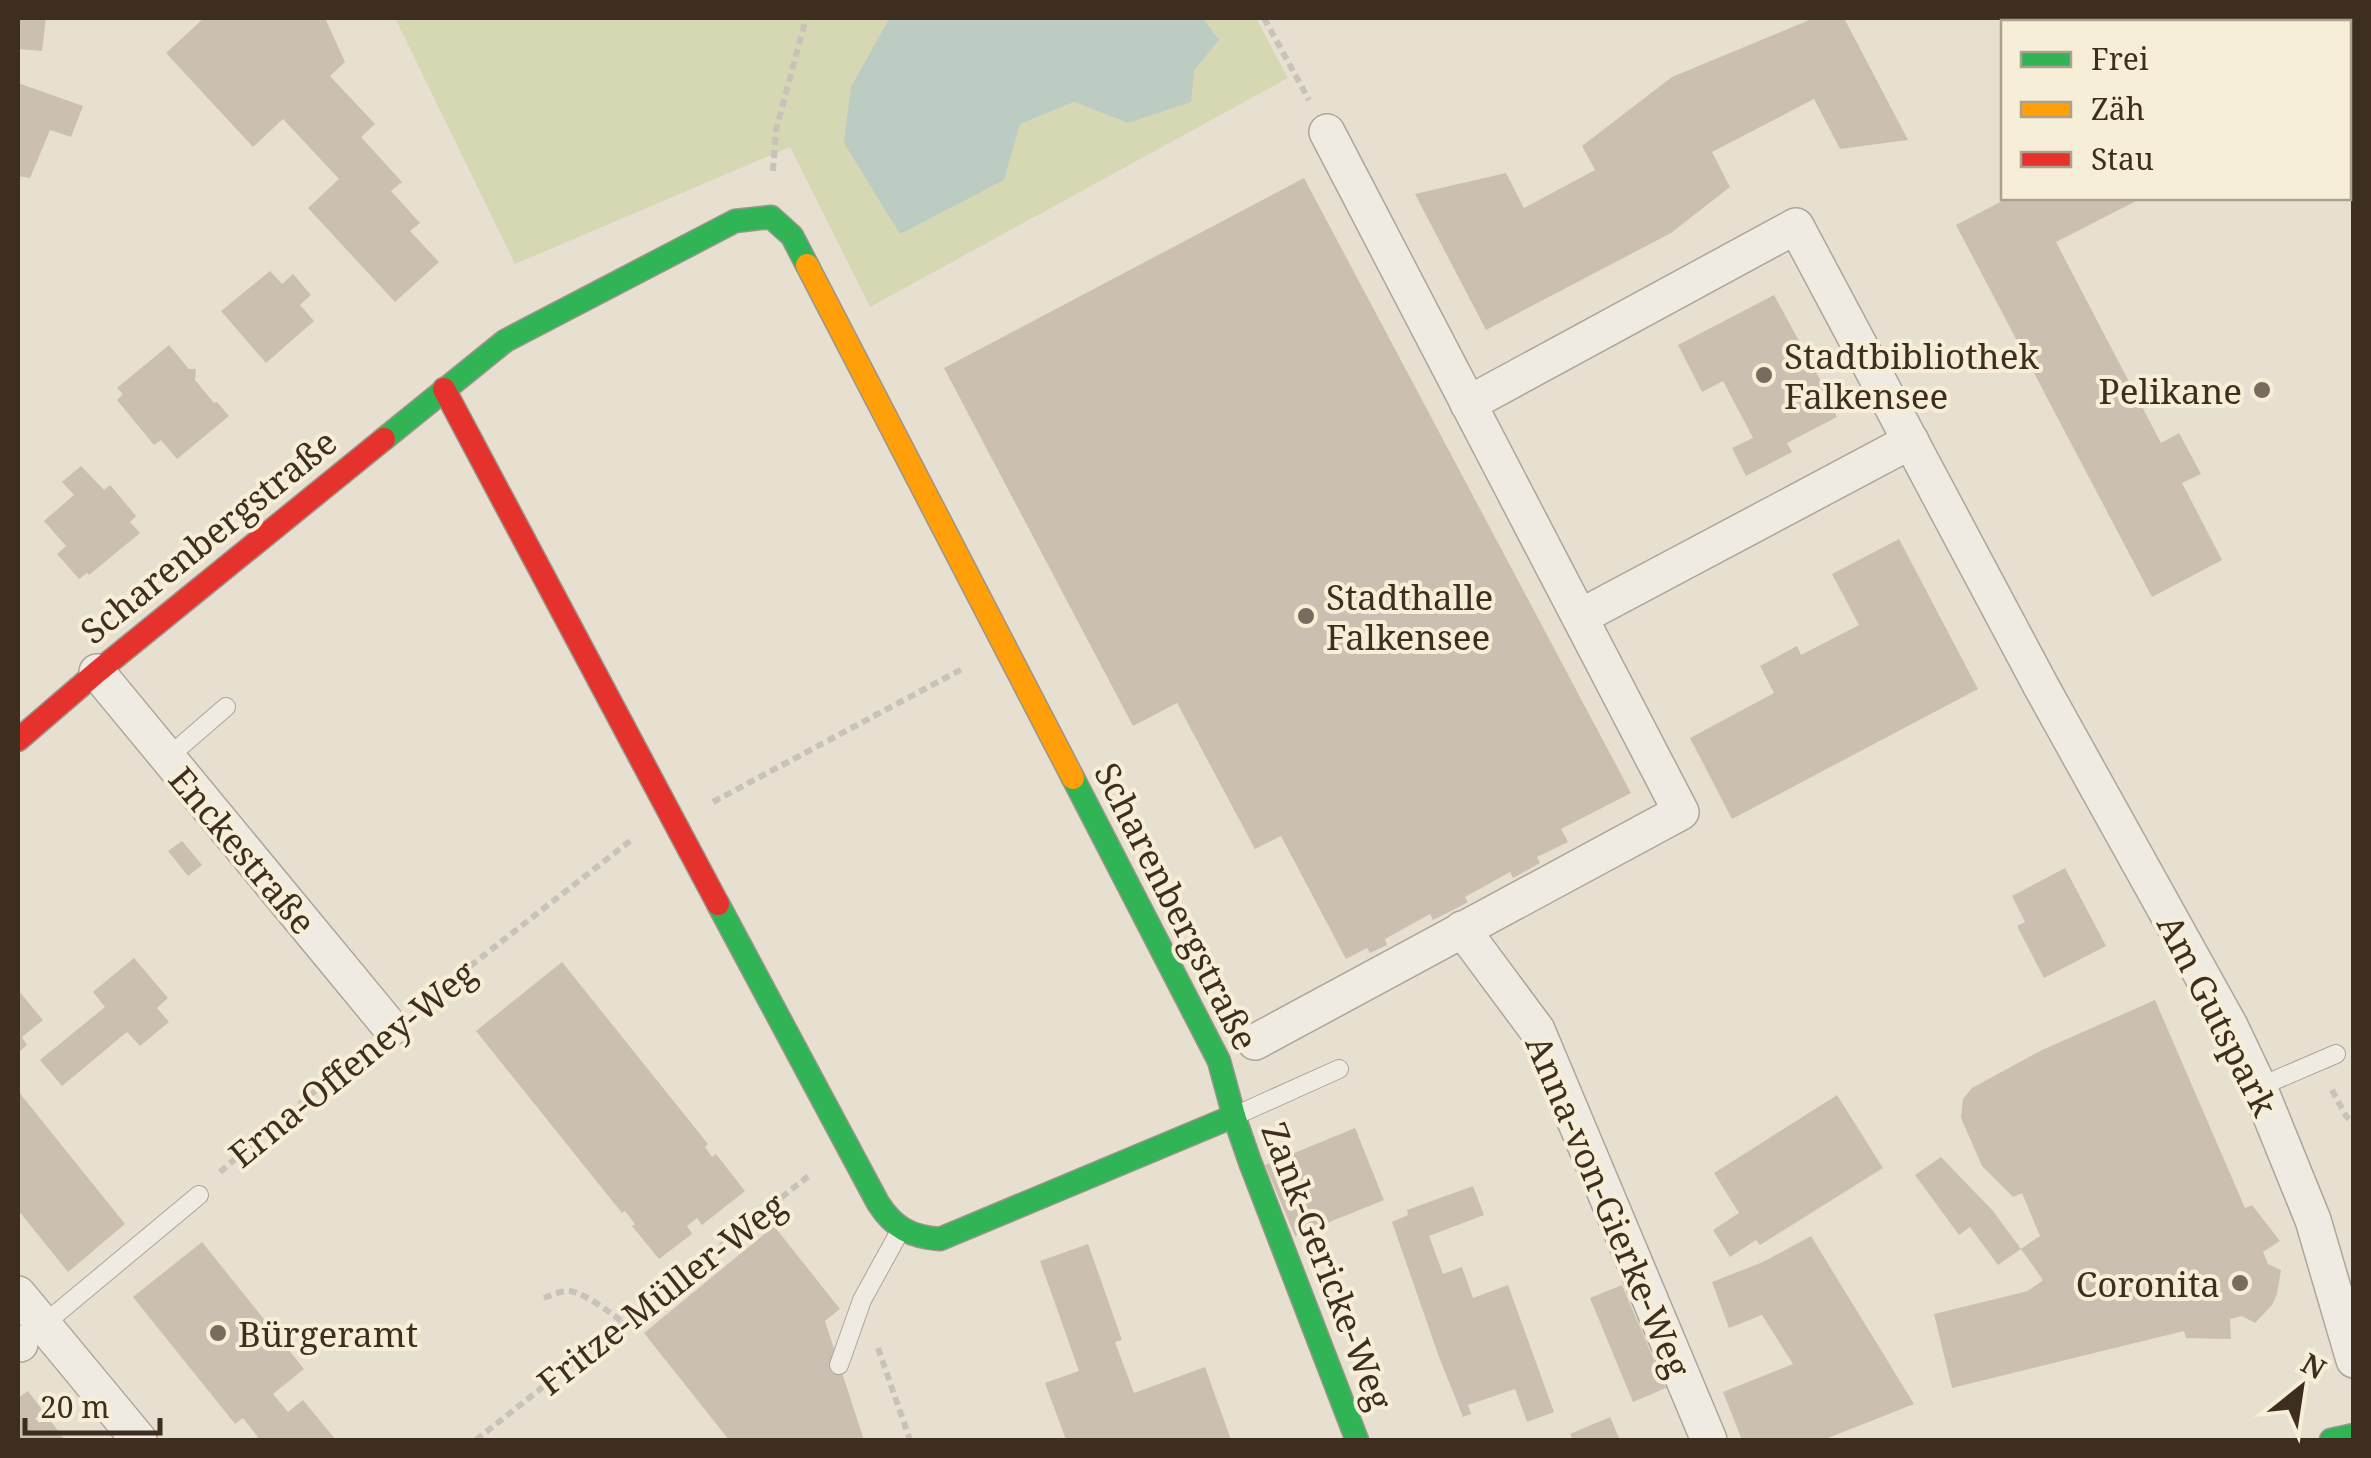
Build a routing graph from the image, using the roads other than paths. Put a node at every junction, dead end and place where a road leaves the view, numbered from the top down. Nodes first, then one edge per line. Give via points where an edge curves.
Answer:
1 (1327, 132) road end
2 (444, 388) junction
3 (1468, 404) junction
4 (1911, 441) junction
5 (1580, 617) junction
6 (97, 672) junction
7 (226, 708) dead end
8 (18, 740) edge
9 (167, 758) junction
10 (1462, 929) junction
11 (391, 1028) road end
12 (1255, 1042) dead end
13 (2336, 1054) dead end
14 (1339, 1068) dead end
15 (2259, 1087) junction
16 (1234, 1116) junction
17 (199, 1195) road end
18 (900, 1231) junction
19 (18, 1294) edge
20 (27, 1337) edge
21 (2354, 1360) edge
22 (839, 1365) dead end
23 (2354, 1434) edge
24 (139, 1440) edge
25 (1358, 1440) edge
26 (1708, 1440) edge
27 (2331, 1440) edge

1 - 3 street
2 - 6 street, Scharenbergstraße
2 - 16 street, Scharenbergstraße via 505,341 735,221 771,218 792,236 1219,1061
2 - 18 street via 847,1145
3 - 4 street, Am Gutspark via 1796,226
3 - 5 street
4 - 5 street
4 - 15 street, Am Gutspark
5 - 10 street via 1681,812
6 - 8 street, Scharenbergstraße
6 - 9 street, Enckestraße
7 - 9 lane
9 - 11 street, Enckestraße
10 - 12 street
10 - 26 street, Anna-von-Gierke-Weg via 1537,1030
13 - 15 lane
14 - 16 lane
15 - 21 street, Am Gutspark via 2313,1220
16 - 18 street via 940,1239
16 - 25 street, Zank-Gericke-Weg
17 - 20 lane, Erna-Offeney-Weg
18 - 22 lane via 862,1300
19 - 20 street
20 - 24 street
23 - 27 street

